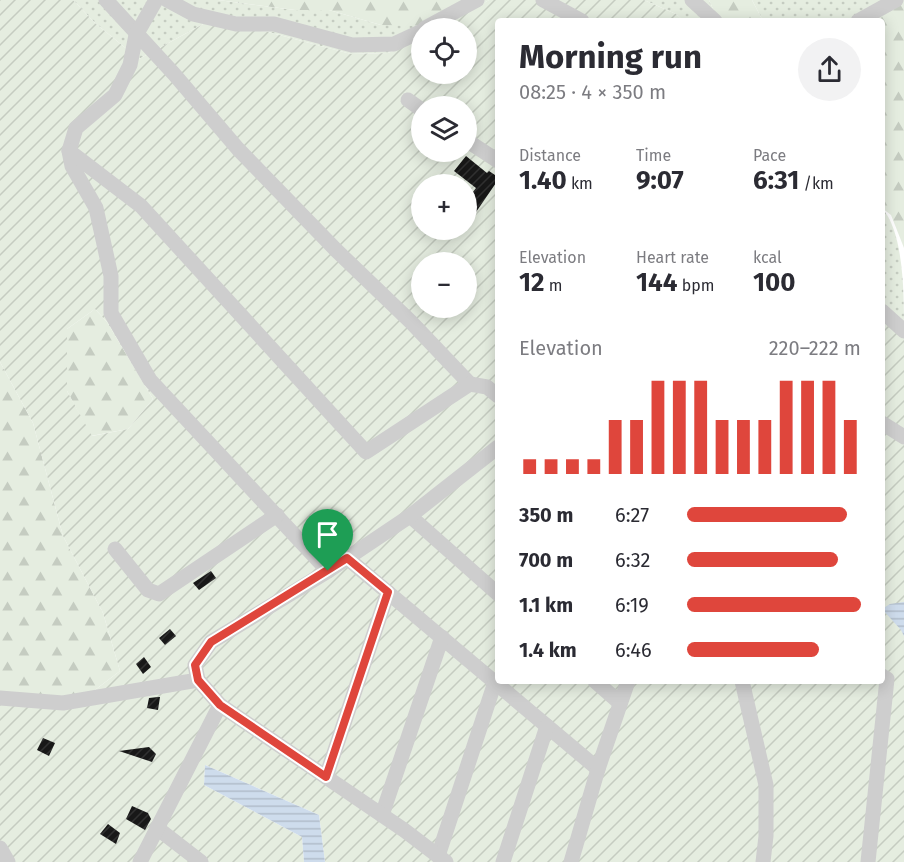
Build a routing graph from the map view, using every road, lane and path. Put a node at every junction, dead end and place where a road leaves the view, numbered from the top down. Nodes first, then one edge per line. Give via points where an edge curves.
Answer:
1 (106, 0) edge
2 (156, 0) edge
3 (166, 0) edge
4 (477, 0) edge
5 (543, 0) edge
6 (693, 0) edge
7 (896, 0) edge
8 (443, 18) edge
9 (576, 18) edge
10 (712, 18) edge
11 (863, 18) edge
12 (136, 35) junction
13 (411, 35) edge
14 (408, 100) dead end
15 (411, 102) edge
16 (477, 147) edge
17 (69, 152) junction
18 (495, 159) edge
19 (885, 314) edge
20 (904, 331) edge
21 (470, 384) junction
22 (494, 387) edge
23 (885, 425) edge
24 (904, 437) edge
25 (495, 449) edge
26 (277, 515) junction
27 (410, 516) junction
28 (115, 549) dead end
29 (347, 558) junction
30 (328, 571) junction
31 (495, 591) edge
32 (388, 592) junction
33 (441, 637) junction
34 (885, 678) edge
35 (198, 680) junction
36 (495, 682) joint
37 (497, 684) edge
38 (598, 684) edge
39 (627, 684) edge
40 (743, 684) edge
41 (0, 698) edge
42 (620, 704) junction
43 (220, 705) junction
44 (547, 726) junction
45 (598, 769) junction
46 (326, 777) junction
47 (382, 815) junction
48 (157, 828) junction
49 (0, 848) edge
50 (442, 859) edge
51 (8, 862) edge
52 (140, 862) edge
53 (201, 862) edge
54 (503, 862) edge
55 (571, 862) edge
56 (763, 862) edge
57 (868, 862) edge

1 - 12 street
2 - 12 street
3 - 13 street via 193,14 236,24 274,24 352,45 394,44
4 - 8 street
5 - 9 street
6 - 10 street
7 - 11 street
12 - 17 street via 130,65 115,94 75,128
12 - 21 street via 238,149
14 - 15 street
16 - 18 street
17 - 21 street via 141,206 366,452
17 - 26 street via 72,166 96,208 111,276 111,313 150,380
19 - 20 street
21 - 22 street
23 - 24 street
25 - 27 street
26 - 28 street via 159,594 148,590
26 - 30 street
27 - 29 street
27 - 31 street
29 - 30 street
29 - 32 street
30 - 35 street via 211,642 195,665
32 - 33 street
32 - 46 street
33 - 36 street
33 - 47 street
34 - 57 street
35 - 41 street via 63,704
35 - 43 street
36 - 50 street
37 - 44 street
38 - 42 street
39 - 42 street
40 - 56 street via 766,785
42 - 45 street
43 - 46 street
43 - 48 street
44 - 45 street
44 - 54 street
45 - 55 street
46 - 47 street
47 - 50 street
48 - 52 street
48 - 53 street
49 - 51 street

